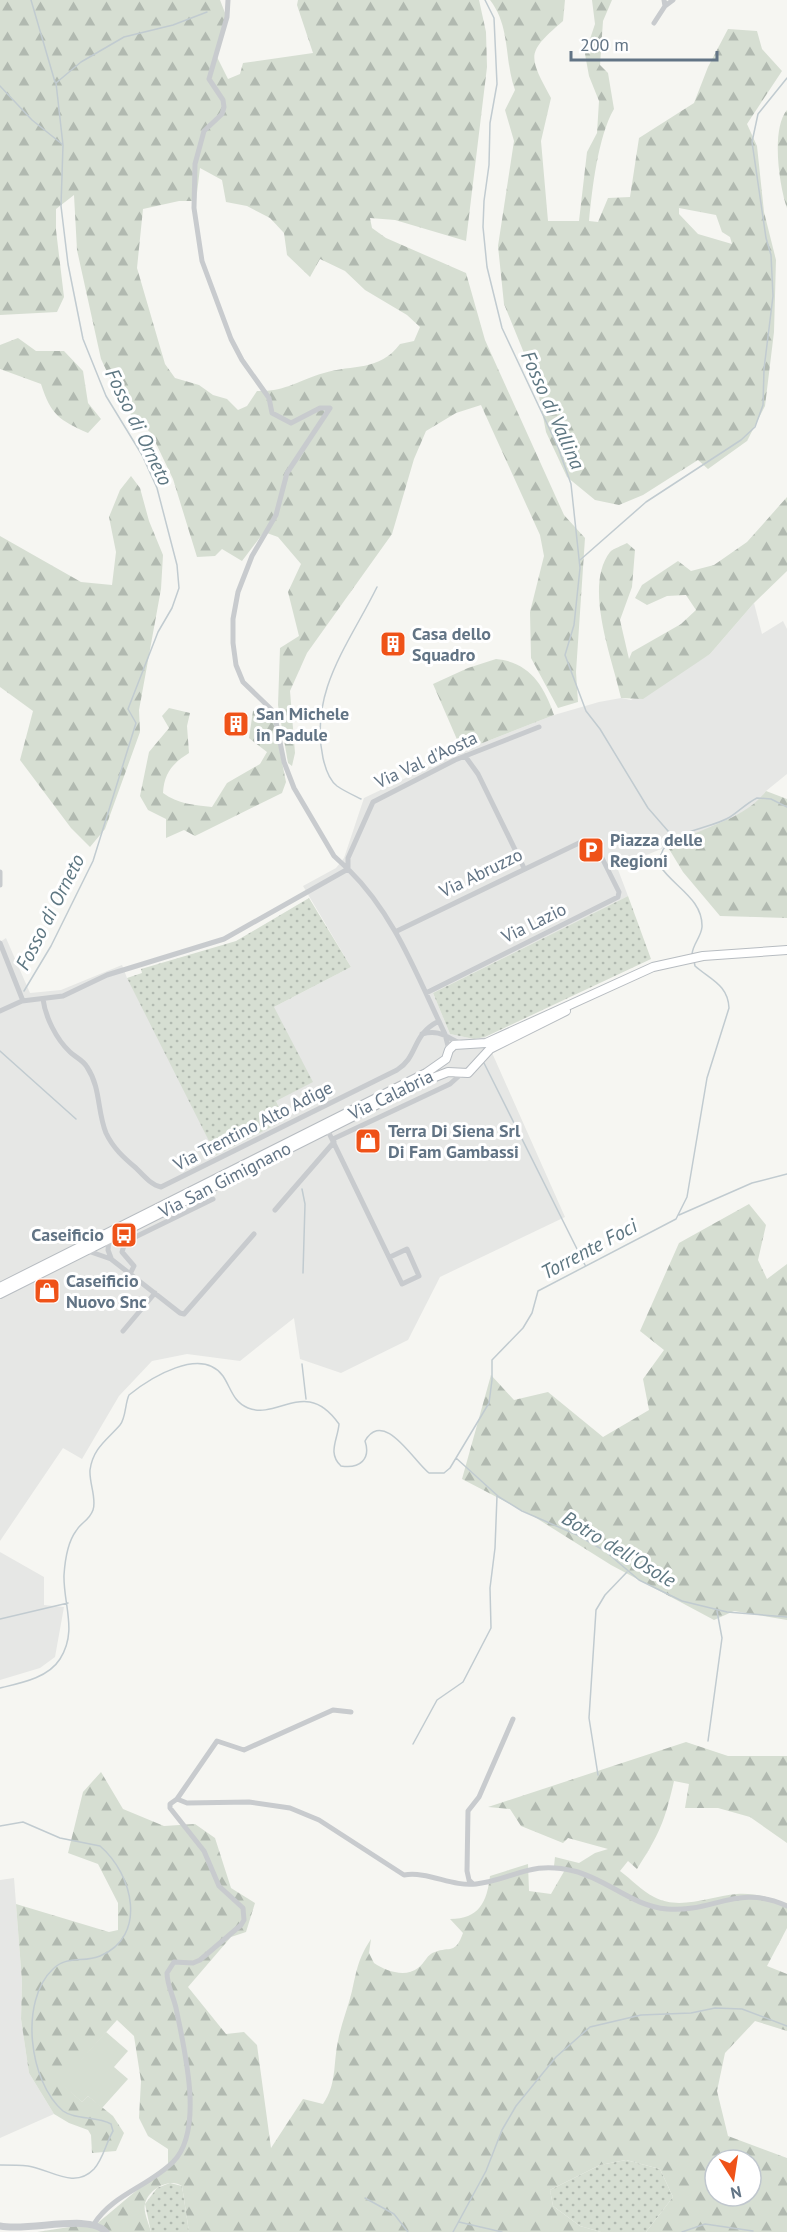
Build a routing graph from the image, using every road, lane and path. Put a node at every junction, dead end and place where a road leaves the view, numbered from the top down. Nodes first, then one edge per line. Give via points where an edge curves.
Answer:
1 (228, 0) edge
2 (673, 0) edge
3 (665, 3) edge
4 (654, 23) dead end
5 (539, 727) dead end
6 (465, 756) junction
7 (579, 843) joint
8 (524, 868) junction
9 (348, 869) junction
10 (0, 872) edge
11 (0, 885) edge
12 (397, 931) junction
13 (0, 943) edge
14 (787, 950) edge
15 (628, 978) junction
16 (426, 993) junction
17 (43, 999) junction
18 (23, 1000) junction
19 (0, 1011) edge
20 (434, 1011) junction
21 (440, 1023) junction
22 (430, 1029) junction
23 (445, 1034) junction
24 (465, 1045) junction
25 (449, 1050) junction
26 (446, 1059) junction
27 (476, 1062) junction
28 (452, 1072) junction
29 (460, 1075) junction
30 (327, 1129) junction
31 (334, 1141) junction
32 (213, 1199) dead end
33 (275, 1210) dead end
34 (254, 1234) dead end
35 (109, 1239) junction
36 (87, 1250) junction
37 (390, 1257) junction
38 (111, 1259) junction
39 (130, 1274) junction
40 (0, 1287) edge
41 (155, 1293) junction
42 (0, 1294) edge
43 (123, 1331) dead end
44 (351, 1712) dead end
45 (513, 1719) dead end
46 (177, 1799) junction
47 (474, 1885) junction
48 (787, 1906) edge
49 (94, 2224) junction
50 (0, 2226) edge
51 (106, 2232) edge

1 - 9 street via 227,17 209,79 224,107 222,114 204,130 197,152 194,208 202,261 236,350 269,398 272,413 285,422 297,421 327,406 330,411 287,473 276,515 245,574 233,619 236,665 243,682 274,712 288,775 332,853
2 - 3 street
3 - 4 street
5 - 6 street, Via Val d'Aosta
6 - 8 street via 476,770
6 - 9 street, Via Val d'Aosta via 371,803 348,858
7 - 8 street, Via Abruzzo
7 - 16 street, Via Lazio via 595,842 619,892 618,898
8 - 12 street, Via Abruzzo
9 - 12 street
9 - 17 street via 224,939 105,976 66,995
10 - 11 street
12 - 16 street
13 - 18 street
14 - 15 main road via 681,959
15 - 24 main road via 490,1042
15 - 27 main road via 490,1049
16 - 20 street
17 - 18 street
17 - 22 street, Via Trentino Alto Adige via 45,1013 59,1037 94,1079 104,1127 112,1143 162,1187 396,1070 409,1059 421,1035
18 - 19 street
20 - 21 street
20 - 22 street
21 - 22 street, Via Trentino Alto Adige
21 - 23 street
22 - 23 street, Via Trentino Alto Adige
23 - 24 street
23 - 25 street
24 - 25 main road
24 - 27 main road via 476,1054
25 - 26 main road
26 - 28 main road
26 - 40 main road, Via San Gimignano via 426,1073
27 - 29 main road via 471,1071
28 - 29 main road
28 - 30 main road, Via San Gimignano via 429,1078
29 - 31 street, Via Calabria via 450,1084
30 - 31 street
30 - 35 main road, Via San Gimignano
31 - 33 street, Via Calabria
31 - 37 street
32 - 39 street via 125,1242 122,1252 134,1266
34 - 41 street via 186,1313 180,1313
35 - 36 main road, Via San Gimignano
35 - 38 street
36 - 38 street
36 - 42 main road, Via San Gimignano
37 - 37 street via 402,1284 419,1276 407,1249
38 - 39 street
39 - 41 street
41 - 43 street
44 - 46 street via 333,1710 244,1750 217,1741
45 - 47 street via 479,1797 468,1812 467,1871
46 - 47 street via 187,1803 249,1802 290,1808 319,1820 404,1875
46 - 49 street via 170,1808 204,1851 219,1886 243,1908 244,1920 200,1960 193,1964 174,1962 167,1972 186,2066 189,2128 183,2149 172,2163 126,2194
47 - 48 street via 541,1866 579,1872 651,1907 694,1909 736,1897
49 - 50 street via 24,2229
49 - 51 street

